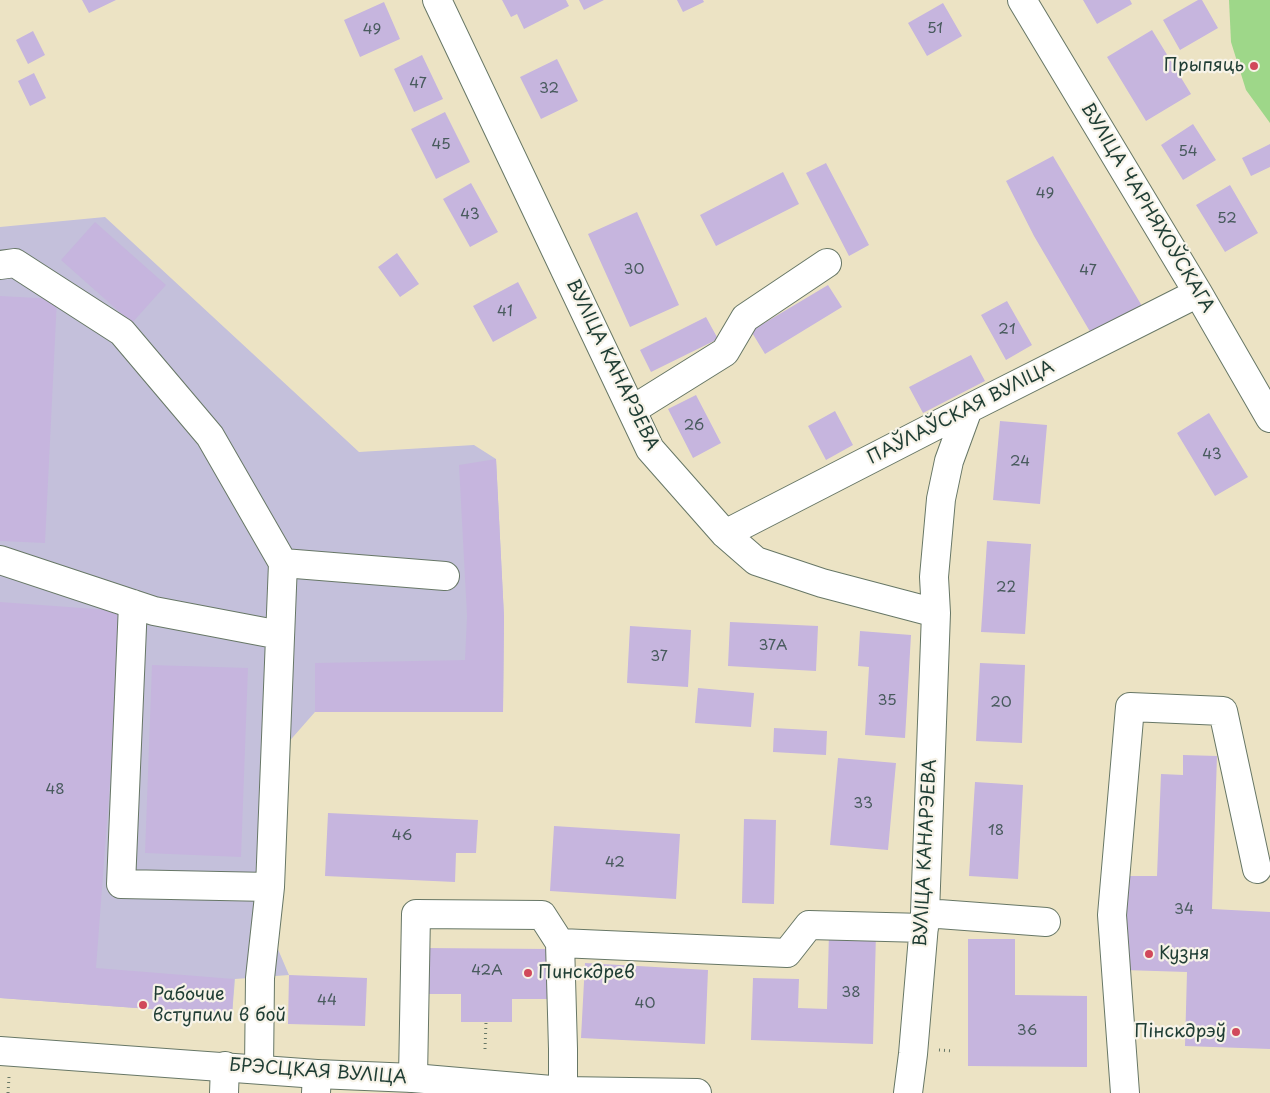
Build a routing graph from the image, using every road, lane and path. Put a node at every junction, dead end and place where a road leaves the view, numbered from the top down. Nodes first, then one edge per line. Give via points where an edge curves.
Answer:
1 (437, 0) edge
2 (1022, 0) edge
3 (827, 263) dead end
4 (0, 265) edge
5 (1198, 293) junction
6 (968, 409) junction
7 (632, 410) junction
8 (1270, 418) edge
9 (725, 534) junction
10 (0, 560) edge
11 (283, 563) junction
12 (445, 576) dead end
13 (133, 604) junction
14 (936, 613) junction
15 (280, 635) junction
16 (1257, 869) dead end
17 (270, 886) junction
18 (924, 921) junction
19 (1046, 922) dead end
20 (560, 943) junction
21 (486, 1022) dead end
22 (485, 1049) dead end
23 (0, 1051) edge
24 (260, 1069) junction
25 (413, 1078) junction
26 (224, 1080) edge
27 (316, 1083) edge
28 (562, 1091) junction
29 (697, 1093) edge
30 (908, 1093) edge
31 (1125, 1093) edge

1 - 7 street, ВУЛІЦА КАНАРЭЕВА
2 - 5 street, ВУЛІЦА ЧАРНЯХОЎСКАГА
3 - 7 street via 745,318 724,352
4 - 11 street via 14,263 122,332 210,436
5 - 6 street, ПАЎЛАЎСКАЯ ВУЛІЦА
5 - 8 street, ВУЛІЦА ЧАРНЯХОЎСКАГА
6 - 9 street, ПАЎЛАЎСКАЯ ВУЛІЦА
6 - 14 street, ВУЛІЦА КАНАРЭЕВА via 949,461 941,499 934,577
7 - 9 street, ВУЛІЦА КАНАРЭЕВА via 650,449
9 - 14 street, ВУЛІЦА КАНАРЭЕВА via 756,561 822,583
10 - 13 street
11 - 12 street
11 - 15 street
13 - 15 street via 154,611
13 - 17 street via 121,884
14 - 18 street, ВУЛІЦА КАНАРЭЕВА
15 - 17 street
16 - 31 street via 1223,711 1130,707 1112,915
17 - 24 street via 260,978
18 - 19 street
18 - 20 street via 809,925 787,953
18 - 30 street, ВУЛІЦА КАНАРЭЕВА
20 - 25 street via 542,915 416,914
20 - 28 street
21 - 22 path
23 - 26 street, БРЭСЦКАЯ ВУЛІЦА
24 - 26 street, БРЭСЦКАЯ ВУЛІЦА
24 - 27 street, БРЭСЦКАЯ ВУЛІЦА
25 - 27 street, БРЭСЦКАЯ ВУЛІЦА
25 - 28 street, БРЭСЦКАЯ ВУЛІЦА
28 - 29 street, БРЭСЦКАЯ ВУЛІЦА

